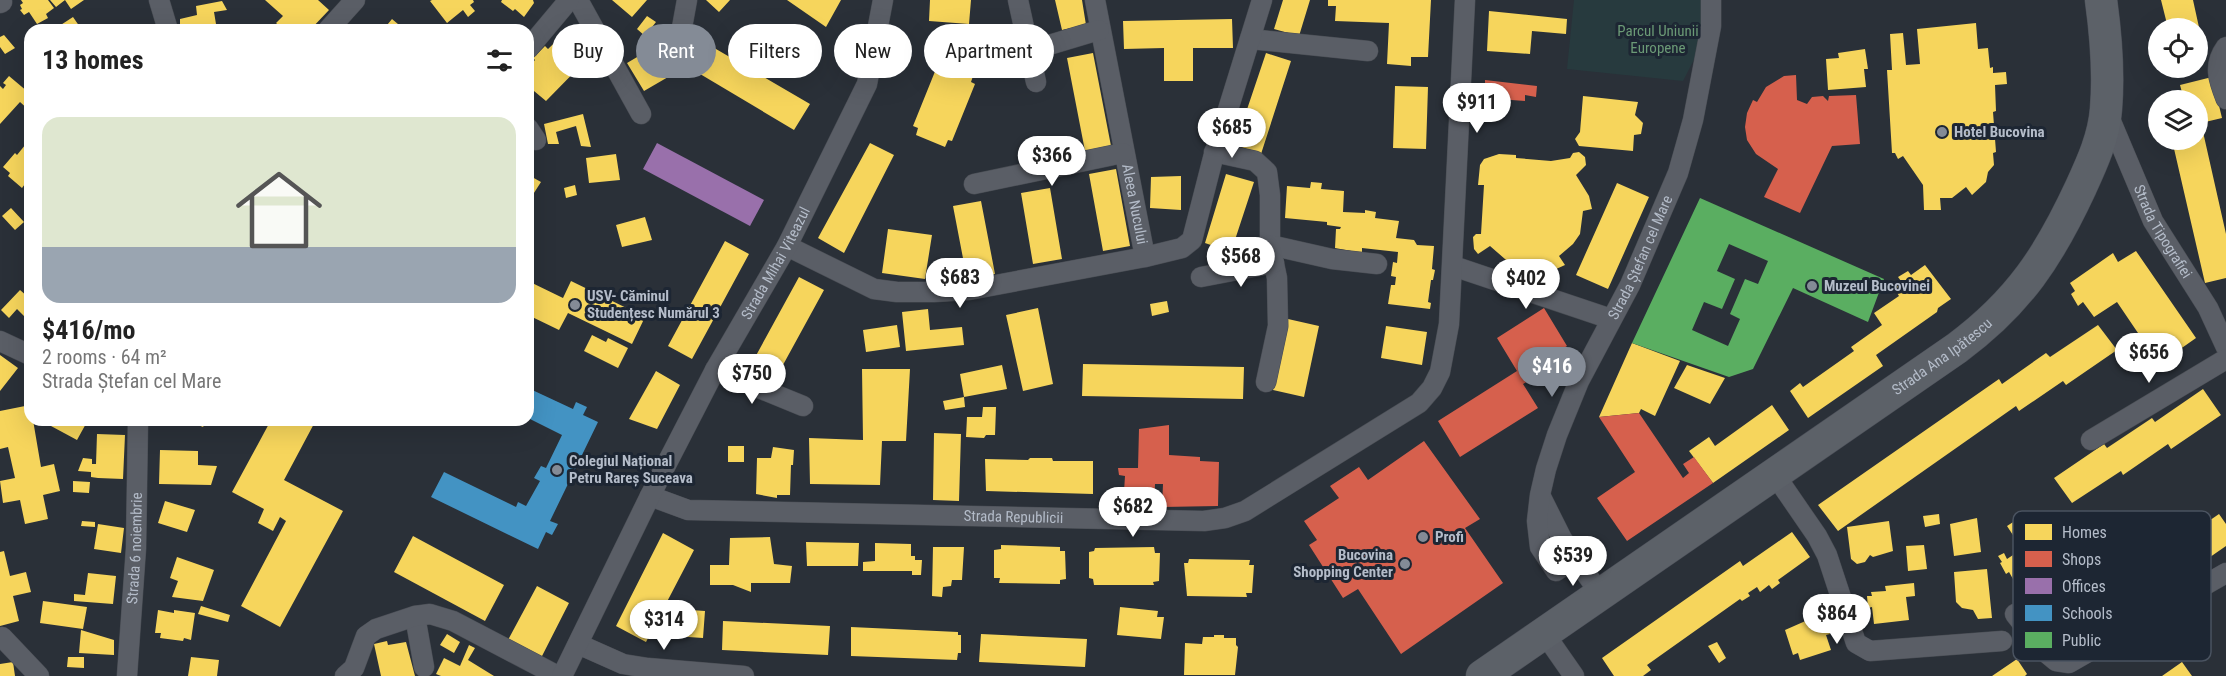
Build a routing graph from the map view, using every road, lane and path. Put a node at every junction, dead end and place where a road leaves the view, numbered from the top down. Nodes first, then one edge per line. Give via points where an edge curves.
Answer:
1 (159, 0) edge
2 (355, 0) edge
3 (569, 0) edge
4 (578, 0) edge
5 (687, 0) edge
6 (883, 0) edge
7 (1018, 0) edge
8 (1095, 0) edge
9 (1262, 0) edge
10 (1465, 0) edge
11 (1711, 0) edge
12 (2101, 0) edge
13 (166, 24) edge
14 (333, 24) edge
15 (683, 24) edge
16 (1023, 24) edge
17 (1099, 30) junction
18 (1250, 39) junction
19 (534, 42) edge
20 (1054, 44) edge
21 (2226, 47) edge
22 (1368, 51) dead end
23 (1035, 78) edge
24 (1036, 82) dead end
25 (2226, 99) edge
26 (2106, 111) junction
27 (641, 114) dead end
28 (1214, 152) junction
29 (1123, 153) junction
30 (974, 184) dead end
31 (787, 246) junction
32 (1272, 254) junction
33 (1145, 257) junction
34 (1377, 264) dead end
35 (1453, 266) junction
36 (1201, 277) dead end
37 (1611, 319) junction
38 (2220, 319) edge
39 (0, 341) edge
40 (2226, 347) edge
41 (24, 352) edge
42 (2226, 359) edge
43 (715, 370) junction
44 (1266, 382) dead end
45 (803, 406) dead end
46 (138, 426) edge
47 (2091, 440) dead end
48 (1775, 475) junction
49 (650, 496) junction
50 (2226, 573) edge
51 (2211, 582) edge
52 (1601, 595) junction
53 (415, 616) junction
54 (1544, 633) junction
55 (2, 637) dead end
56 (2002, 641) dead end
57 (578, 644) junction
58 (2056, 661) edge
59 (2072, 661) edge
60 (424, 667) dead end
61 (39, 676) edge
62 (127, 676) edge
63 (345, 676) edge
64 (560, 676) edge
65 (744, 676) edge
66 (1482, 676) edge
67 (1574, 676) edge

1 - 13 street
2 - 14 street
3 - 19 street
4 - 27 street
5 - 15 street
6 - 31 street, Strada Mihai Viteazul via 867,84
7 - 16 street
8 - 17 street, Aleea Nucului
9 - 18 street
10 - 35 street, Strada Republicii
11 - 37 street, Strada Ștefan cel Mare via 1711,26 1693,120 1678,173 1630,285
12 - 26 main road, Strada Ana Ipătescu via 2107,62
17 - 20 street
17 - 29 street, Aleea Nucului
18 - 22 street
18 - 28 street
21 - 25 street via 2218,57 2217,67
23 - 24 street
26 - 38 street, Strada Tipografiei via 2153,220
26 - 48 main road, Strada Ana Ipătescu via 2091,166 2061,230 2017,295 1964,343
28 - 32 street via 1255,161 1267,172
28 - 33 street via 1192,240 1182,248
29 - 30 street, Aleea Nucului
29 - 33 street, Aleea Nucului
31 - 33 street via 874,289 897,292 969,290
31 - 43 street, Strada Mihai Viteazul
32 - 34 street
32 - 36 street
32 - 44 street via 1278,326
35 - 37 street
35 - 49 street, Strada Republicii via 1449,324 1440,372 1432,388 1419,402 1245,511 1225,518 1204,521 688,510
37 - 52 street, Strada Ștefan cel Mare via 1557,435 1537,521 1540,547 1556,571 1575,558
38 - 40 street, Strada Tipografiei
39 - 41 street
42 - 47 street
43 - 45 street
43 - 49 street, Strada Mihai Viteazul
46 - 62 street, Strada 6 noiembrie via 136,548
48 - 52 main road, Strada Ana Ipătescu
48 - 56 street via 1818,536 1856,643 1870,651
49 - 57 street, Strada Mihai Viteazul
50 - 51 street
52 - 54 main road
53 - 60 street
53 - 63 street via 366,636 354,668
53 - 64 street via 440,616
54 - 66 main road
54 - 67 street
55 - 61 street
57 - 64 street, Strada Mihai Viteazul
57 - 65 street via 623,664
58 - 59 street

